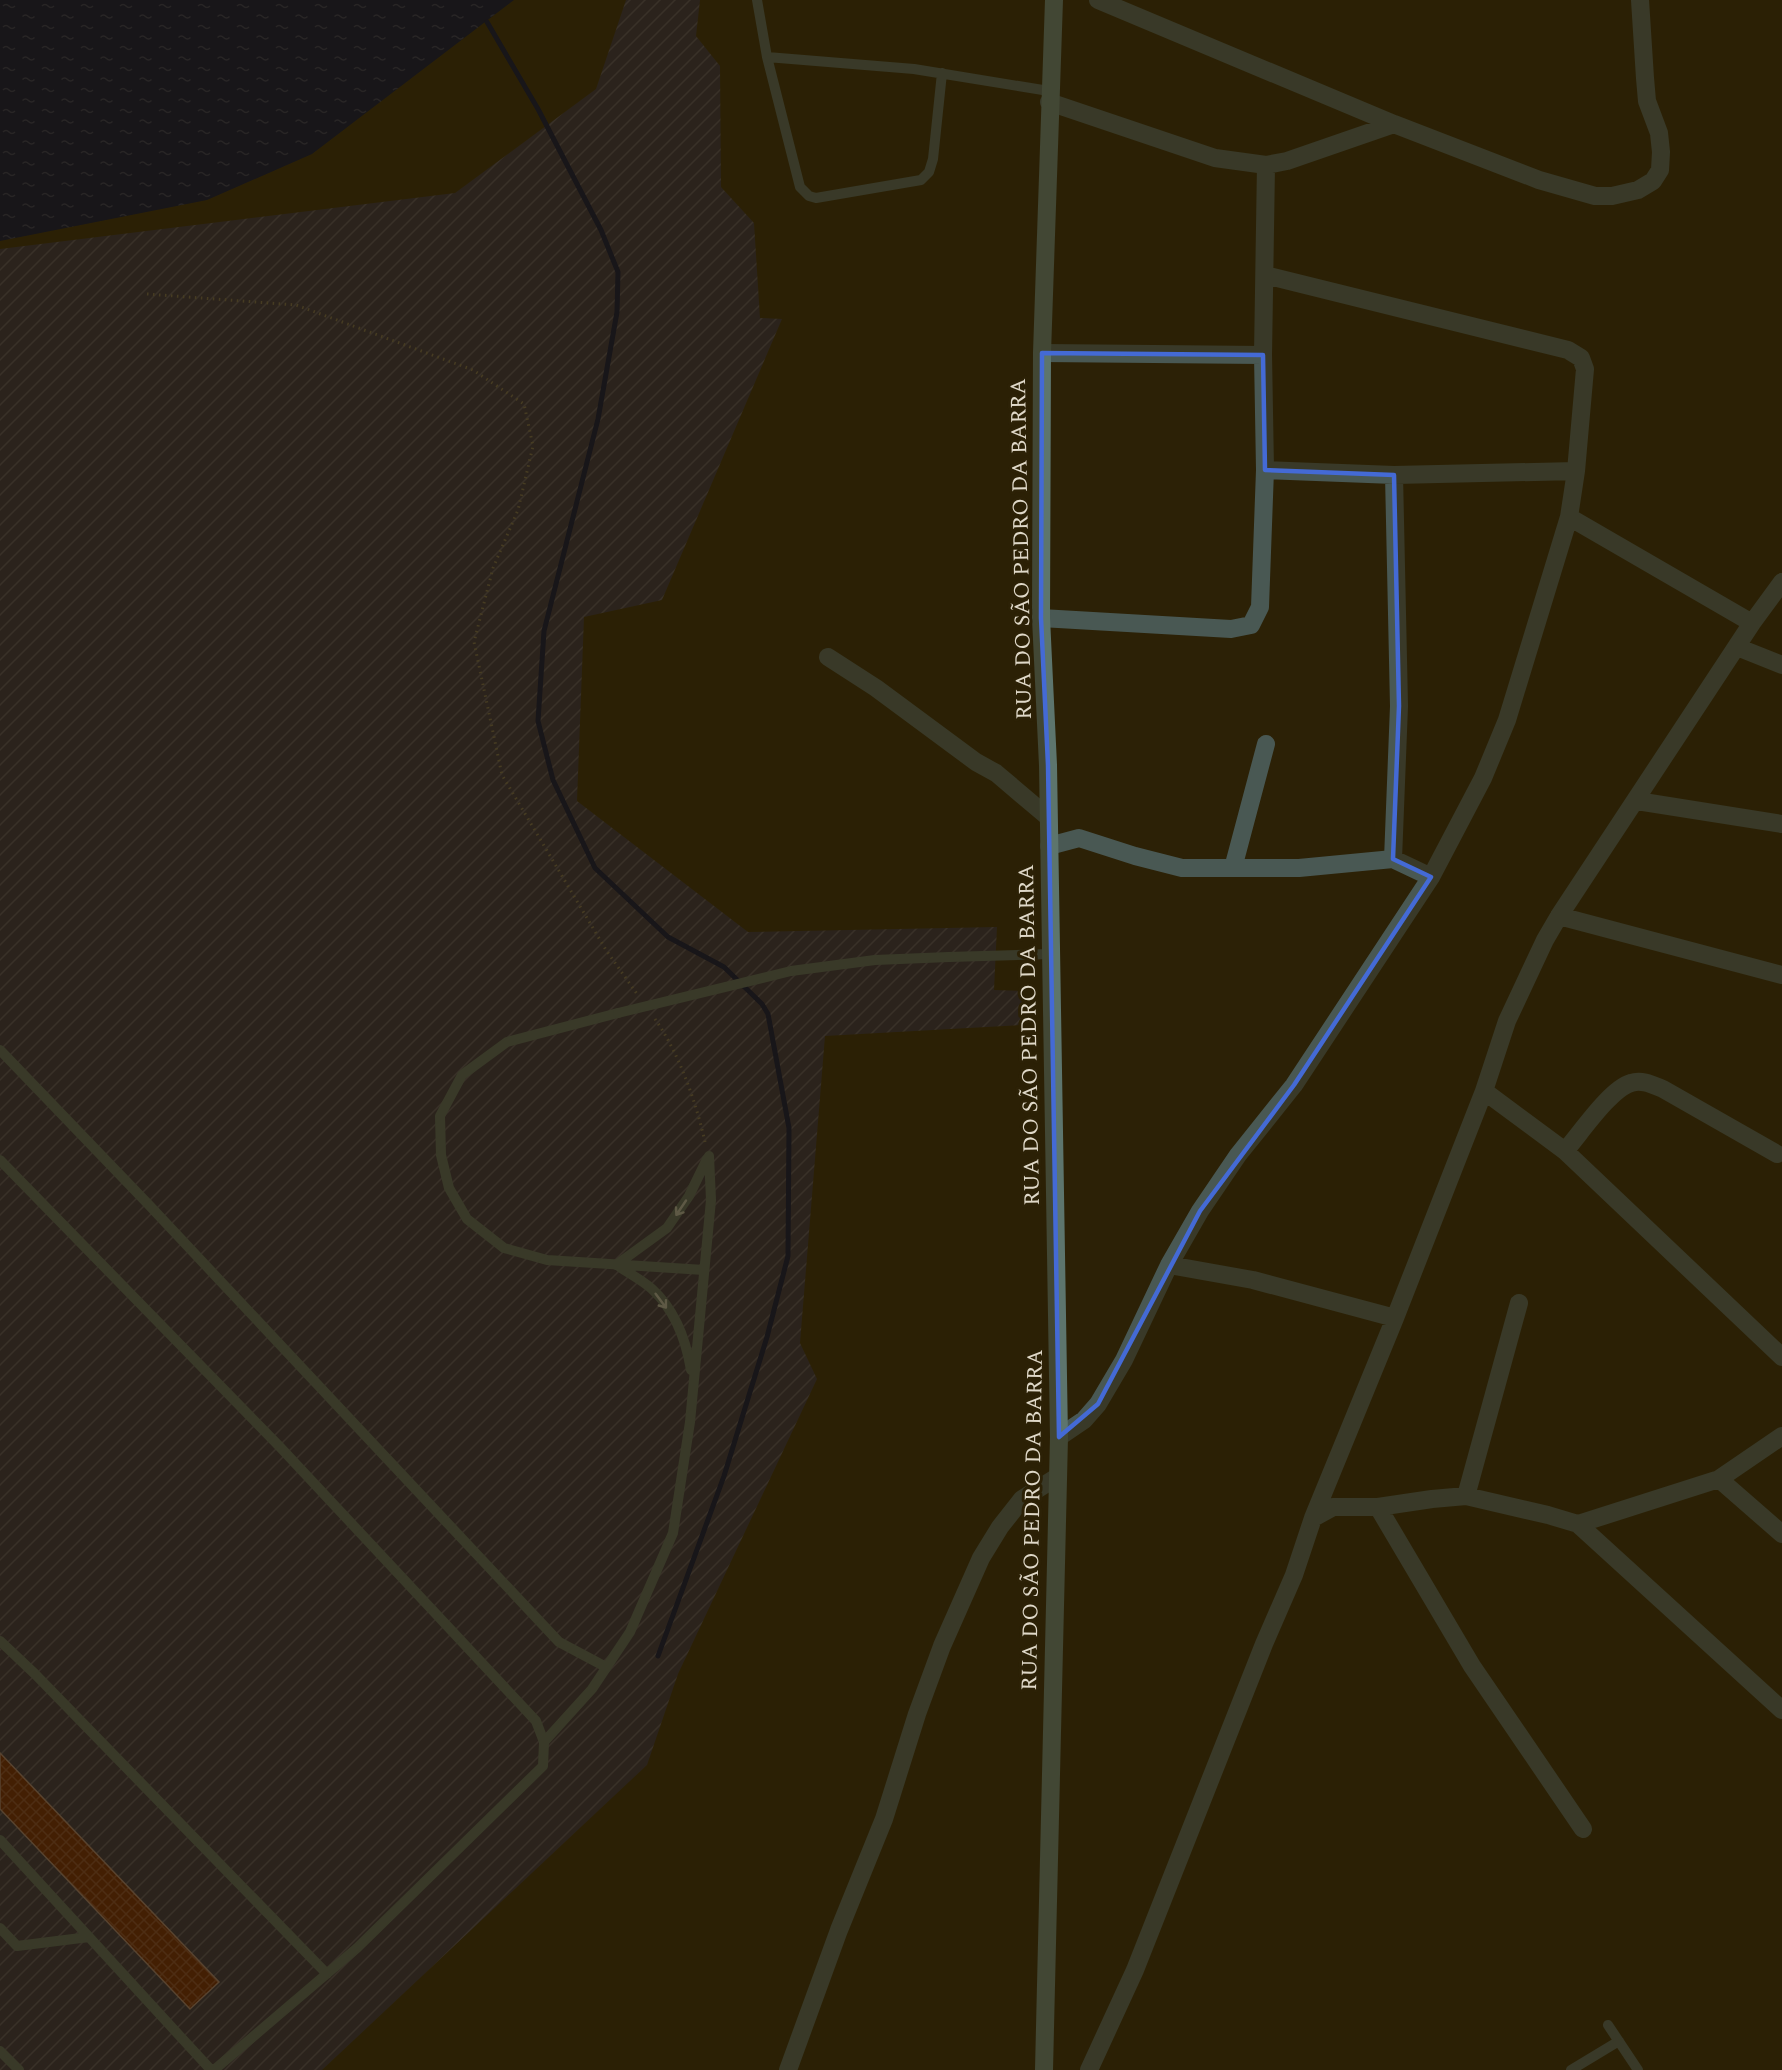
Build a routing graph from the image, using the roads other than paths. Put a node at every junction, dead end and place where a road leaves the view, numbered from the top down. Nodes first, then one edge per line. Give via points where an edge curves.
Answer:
1 (757, 0) edge
2 (1054, 0) edge
3 (1098, 0) edge
4 (1640, 0) edge
5 (767, 57) junction
6 (942, 74) junction
7 (1049, 96) junction
8 (1394, 124) junction
9 (1266, 165) junction
10 (1265, 275) junction
11 (1041, 353) junction
12 (1263, 355) junction
13 (1265, 470) junction
14 (1576, 471) junction
15 (1394, 475) junction
16 (1569, 517) junction
17 (1782, 582) edge
18 (1041, 618) junction
19 (1752, 623) junction
20 (1737, 647) junction
21 (828, 657) dead end
22 (1782, 665) edge
23 (1266, 744) dead end
24 (1637, 801) junction
25 (1048, 817) junction
26 (1782, 824) edge
27 (1048, 846) junction
28 (1393, 859) junction
29 (1233, 868) junction
30 (1431, 877) junction
31 (1559, 916) junction
32 (1050, 954) junction
33 (1782, 975) edge
34 (0, 1050) edge
35 (1484, 1091) junction
36 (1565, 1151) junction
37 (1777, 1154) dead end
38 (0, 1160) edge
39 (616, 1265) junction
40 (1169, 1265) junction
41 (704, 1270) junction
42 (1519, 1303) dead end
43 (1395, 1318) junction
44 (1782, 1358) edge
45 (693, 1384) junction
46 (1782, 1436) edge
47 (1059, 1437) junction
48 (1057, 1477) junction
49 (1719, 1479) junction
50 (1466, 1496) junction
51 (1378, 1507) junction
52 (1313, 1518) junction
53 (1578, 1524) junction
54 (1782, 1534) edge
55 (0, 1641) edge
56 (606, 1667) junction
57 (1782, 1710) edge
58 (544, 1742) junction
59 (1582, 1829) dead end
60 (0, 1840) edge
61 (0, 1928) edge
62 (89, 1937) junction
63 (327, 1974) junction
64 (1608, 2025) dead end
65 (1619, 2040) junction
66 (2, 2057) edge
67 (19, 2070) edge
68 (212, 2070) edge
69 (788, 2070) edge
70 (1044, 2070) edge
71 (1089, 2070) edge
72 (1571, 2070) edge
73 (1638, 2070) edge

1 - 5 lane
2 - 7 street, RUA DO SÃO PEDRO DA BARRA
3 - 8 street
4 - 8 street via 1647,100 1661,152 1660,170 1653,181 1638,190 1595,196 1539,180
5 - 6 lane
5 - 6 lane via 800,187 816,198 921,180 933,159
6 - 7 lane
7 - 9 street via 1215,158
7 - 11 street, RUA DO SÃO PEDRO DA BARRA
8 - 9 street
9 - 10 street
10 - 12 street
10 - 14 street via 1568,350 1581,358 1585,369
11 - 12 street
11 - 18 street, RUA DO SÃO PEDRO DA BARRA
12 - 13 street
13 - 15 street
13 - 18 street via 1260,607 1251,625 1231,628
14 - 15 street
14 - 16 street
15 - 28 street via 1399,706
16 - 19 street
16 - 30 street via 1507,720 1483,778
17 - 19 street
18 - 25 street, RUA DO SÃO PEDRO DA BARRA
19 - 20 street
20 - 22 street
20 - 24 street
21 - 25 street via 996,773
23 - 29 street
24 - 26 street
24 - 31 street
25 - 27 street, RUA DO SÃO PEDRO DA BARRA
27 - 29 street via 1079,838 1182,868
27 - 32 street, RUA DO SÃO PEDRO DA BARRA
28 - 29 street via 1299,868
28 - 30 street
30 - 40 street via 1294,1085 1238,1155 1200,1211
31 - 33 street
31 - 35 street via 1507,1021
32 - 39 lane, bridge via 874,960 791,971 507,1042 462,1075 440,1116 441,1155 449,1188 467,1220 504,1248 547,1260
32 - 47 street, RUA DO SÃO PEDRO DA BARRA
34 - 56 lane via 559,1642
35 - 36 street
35 - 43 street
36 - 37 street via 1611,1096 1633,1082 1663,1089
36 - 44 street
38 - 58 lane via 280,1447 536,1721
39 - 41 lane
41 -> 39 lane via 711,1200 709,1156 667,1228
39 -> 45 lane via 653,1290 678,1323
40 - 43 street via 1253,1280
40 - 47 street via 1124,1360 1098,1404 1084,1420
41 - 45 lane
42 - 50 street
43 - 52 street
45 - 56 lane via 672,1533 630,1632
46 - 49 street
47 - 48 street, RUA DO SÃO PEDRO DA BARRA
48 - 69 street via 1022,1499 981,1558 942,1646 884,1819
48 - 70 street, RUA DO SÃO PEDRO DA BARRA
49 - 53 street
49 - 54 street
50 - 51 street
50 - 53 street
51 - 52 street via 1333,1507
51 - 59 street via 1472,1666
52 - 71 street via 1294,1575 1135,1970
53 - 57 street
55 - 63 lane
56 - 58 lane via 592,1689
58 - 63 lane via 543,1766
60 - 62 lane
61 - 62 lane via 17,1946
62 - 68 lane
63 - 68 lane
64 - 65 lane
65 - 72 lane
65 - 73 lane
66 - 67 lane

